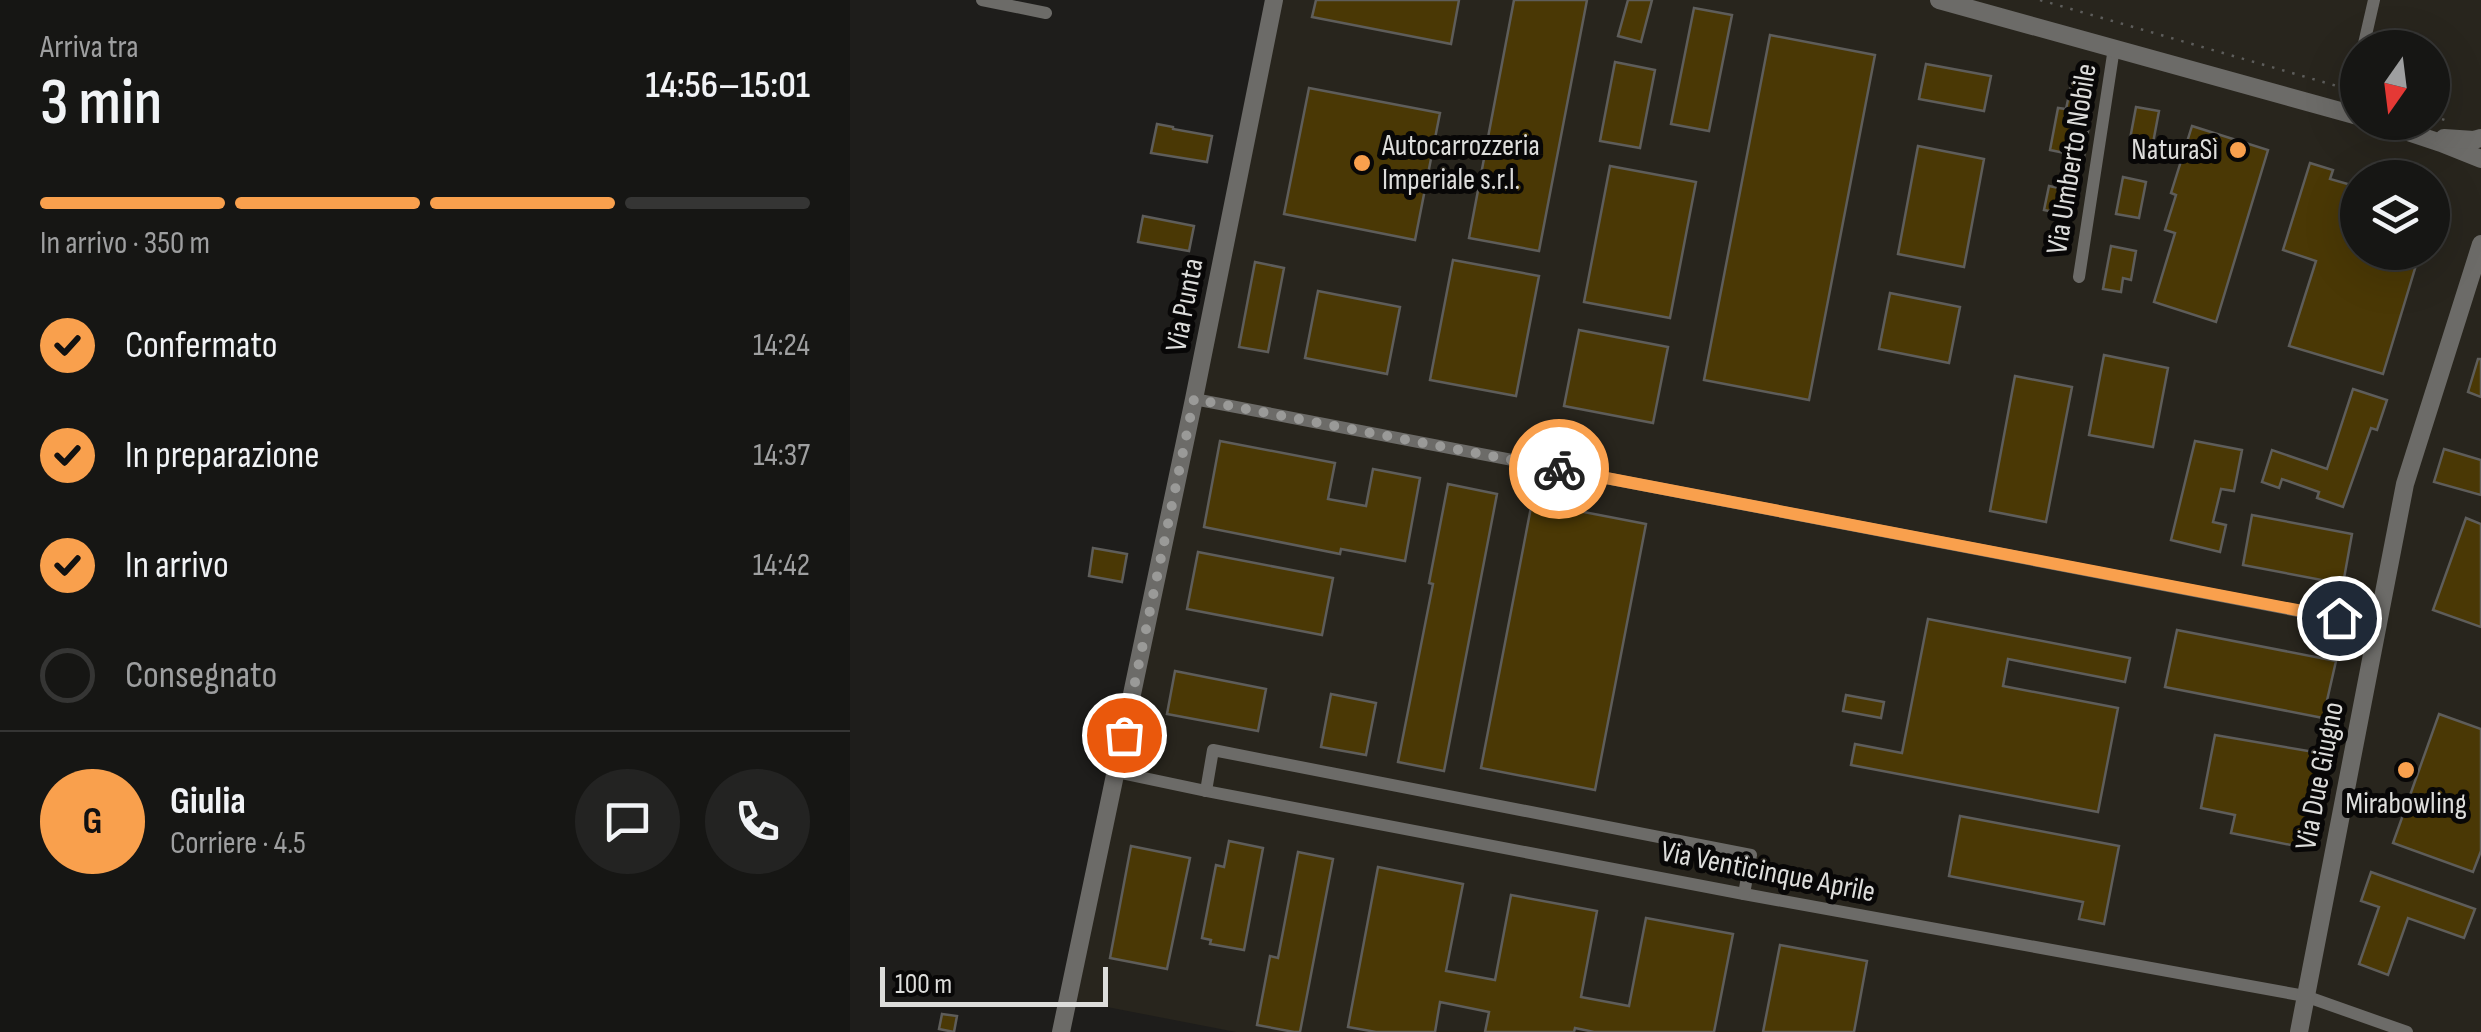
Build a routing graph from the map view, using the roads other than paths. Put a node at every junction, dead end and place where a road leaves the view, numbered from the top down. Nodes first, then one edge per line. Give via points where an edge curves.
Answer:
1 (982, 0) edge
2 (1274, 0) edge
3 (1939, 0) edge
4 (2374, 0) edge
5 (1046, 13) dead end
6 (2367, 30) edge
7 (2114, 48) junction
8 (2340, 111) edge
9 (2450, 138) edge
10 (2481, 138) edge
11 (2429, 140) edge
12 (2481, 159) edge
13 (2481, 244) edge
14 (2079, 277) dead end
15 (1194, 399) junction
16 (2377, 626) junction
17 (1116, 772) junction
18 (1206, 791) junction
19 (1744, 894) junction
20 (2306, 996) junction
21 (1061, 1032) edge
22 (2299, 1032) edge
23 (2407, 1032) edge

1 - 5 street
2 - 15 street, Via Punta
3 - 7 street
4 - 6 street
7 - 8 street
7 - 14 street, Via Umberto Nobile
9 - 10 street
11 - 12 street
13 - 16 street, Via Due Giugno via 2405,484
15 - 16 street
15 - 17 street, Via Punta
16 - 20 street, Via Due Giugno
17 - 18 street, Via Venticinque Aprile
17 - 21 street, Via Punta
18 - 19 street, Via Venticinque Aprile
18 - 19 street via 1213,750 1751,855
19 - 20 street, Via Venticinque Aprile
20 - 22 street, Via Due Giugno
20 - 23 street, Via Venticinque Aprile

